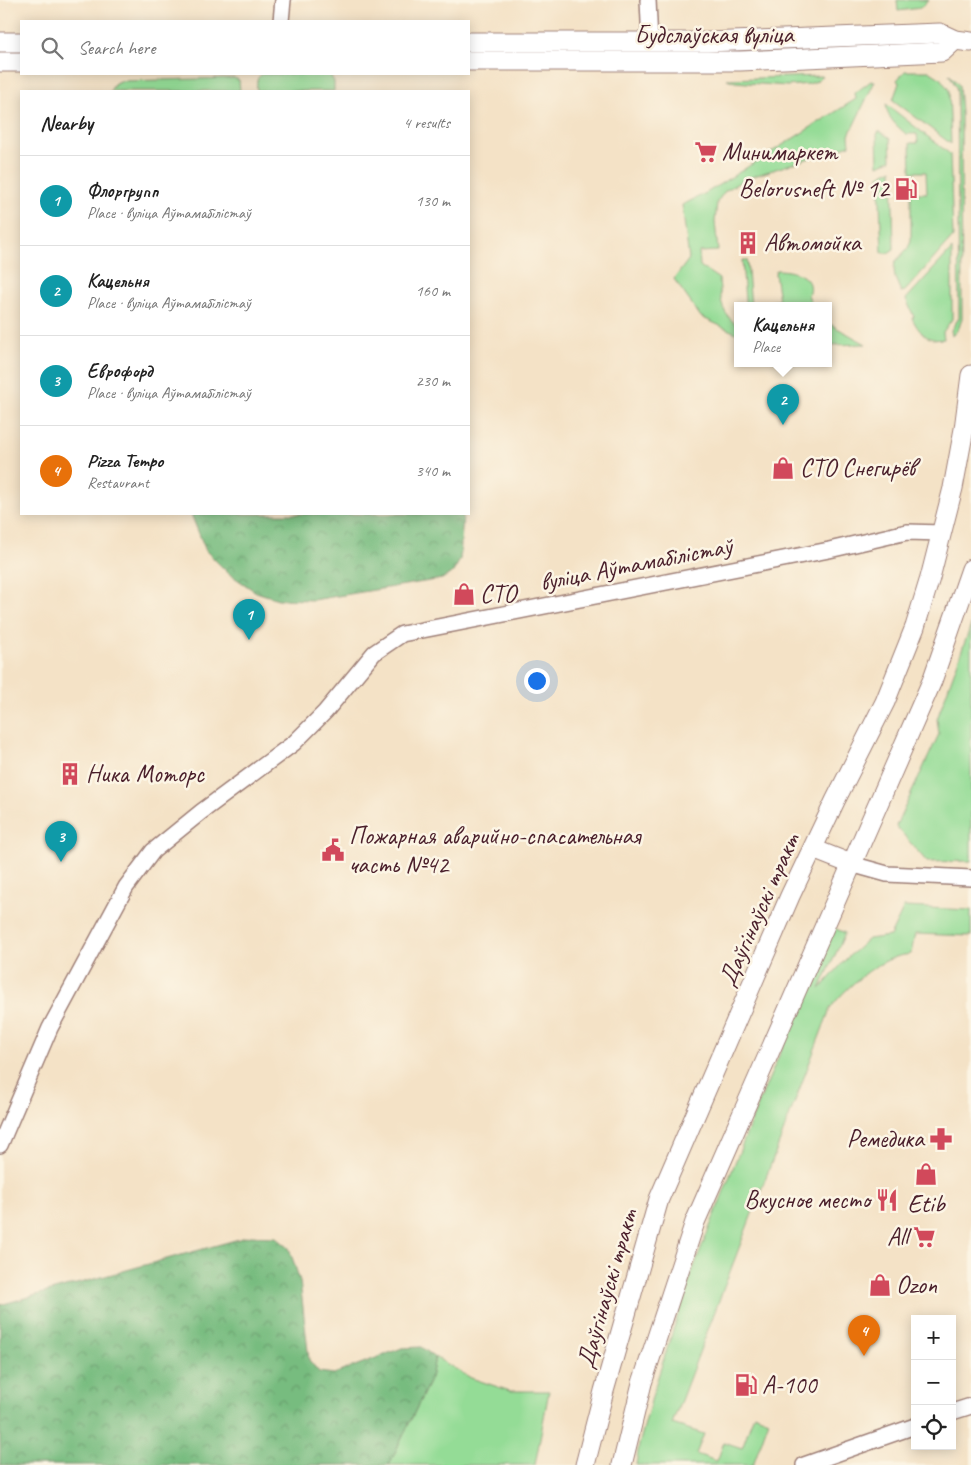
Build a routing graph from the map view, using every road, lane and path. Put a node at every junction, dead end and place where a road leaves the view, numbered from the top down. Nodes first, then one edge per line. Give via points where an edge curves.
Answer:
1 (283, 0) edge
2 (648, 0) edge
3 (280, 20) edge
4 (963, 41) edge
5 (0, 42) edge
6 (20, 42) edge
7 (470, 42) edge
8 (650, 43) junction
9 (470, 61) edge
10 (0, 62) edge
11 (20, 62) edge
12 (971, 375) edge
13 (942, 533) junction
14 (971, 569) edge
15 (813, 849) junction
16 (851, 864) junction
17 (971, 878) edge
18 (0, 1145) edge
19 (971, 1406) edge
20 (956, 1411) edge
21 (911, 1427) edge
22 (623, 1464) edge
23 (585, 1465) edge
24 (804, 1465) edge

1 - 3 street
2 - 8 street
4 - 8 main road, Будслаўская вуліца via 940,34
4 - 9 main road, Будслаўская вуліца via 942,52 784,60
5 - 6 main road
7 - 8 main road, Будслаўская вуліца
10 - 11 main road
12 - 13 main road, Даўгінаўскі тракт via 964,429
13 - 15 main road, Даўгінаўскі тракт via 916,627 885,702
13 - 18 street, вуліца Аўтамабілістаў via 907,532 402,634 374,653 325,712 294,743 153,851 126,887 50,1028
14 - 16 main road via 932,681
15 - 16 main road
15 - 23 main road, Даўгінаўскі тракт via 659,1199
16 - 17 street via 887,874
16 - 22 main road via 694,1222 642,1383
19 - 20 street
21 - 24 street

